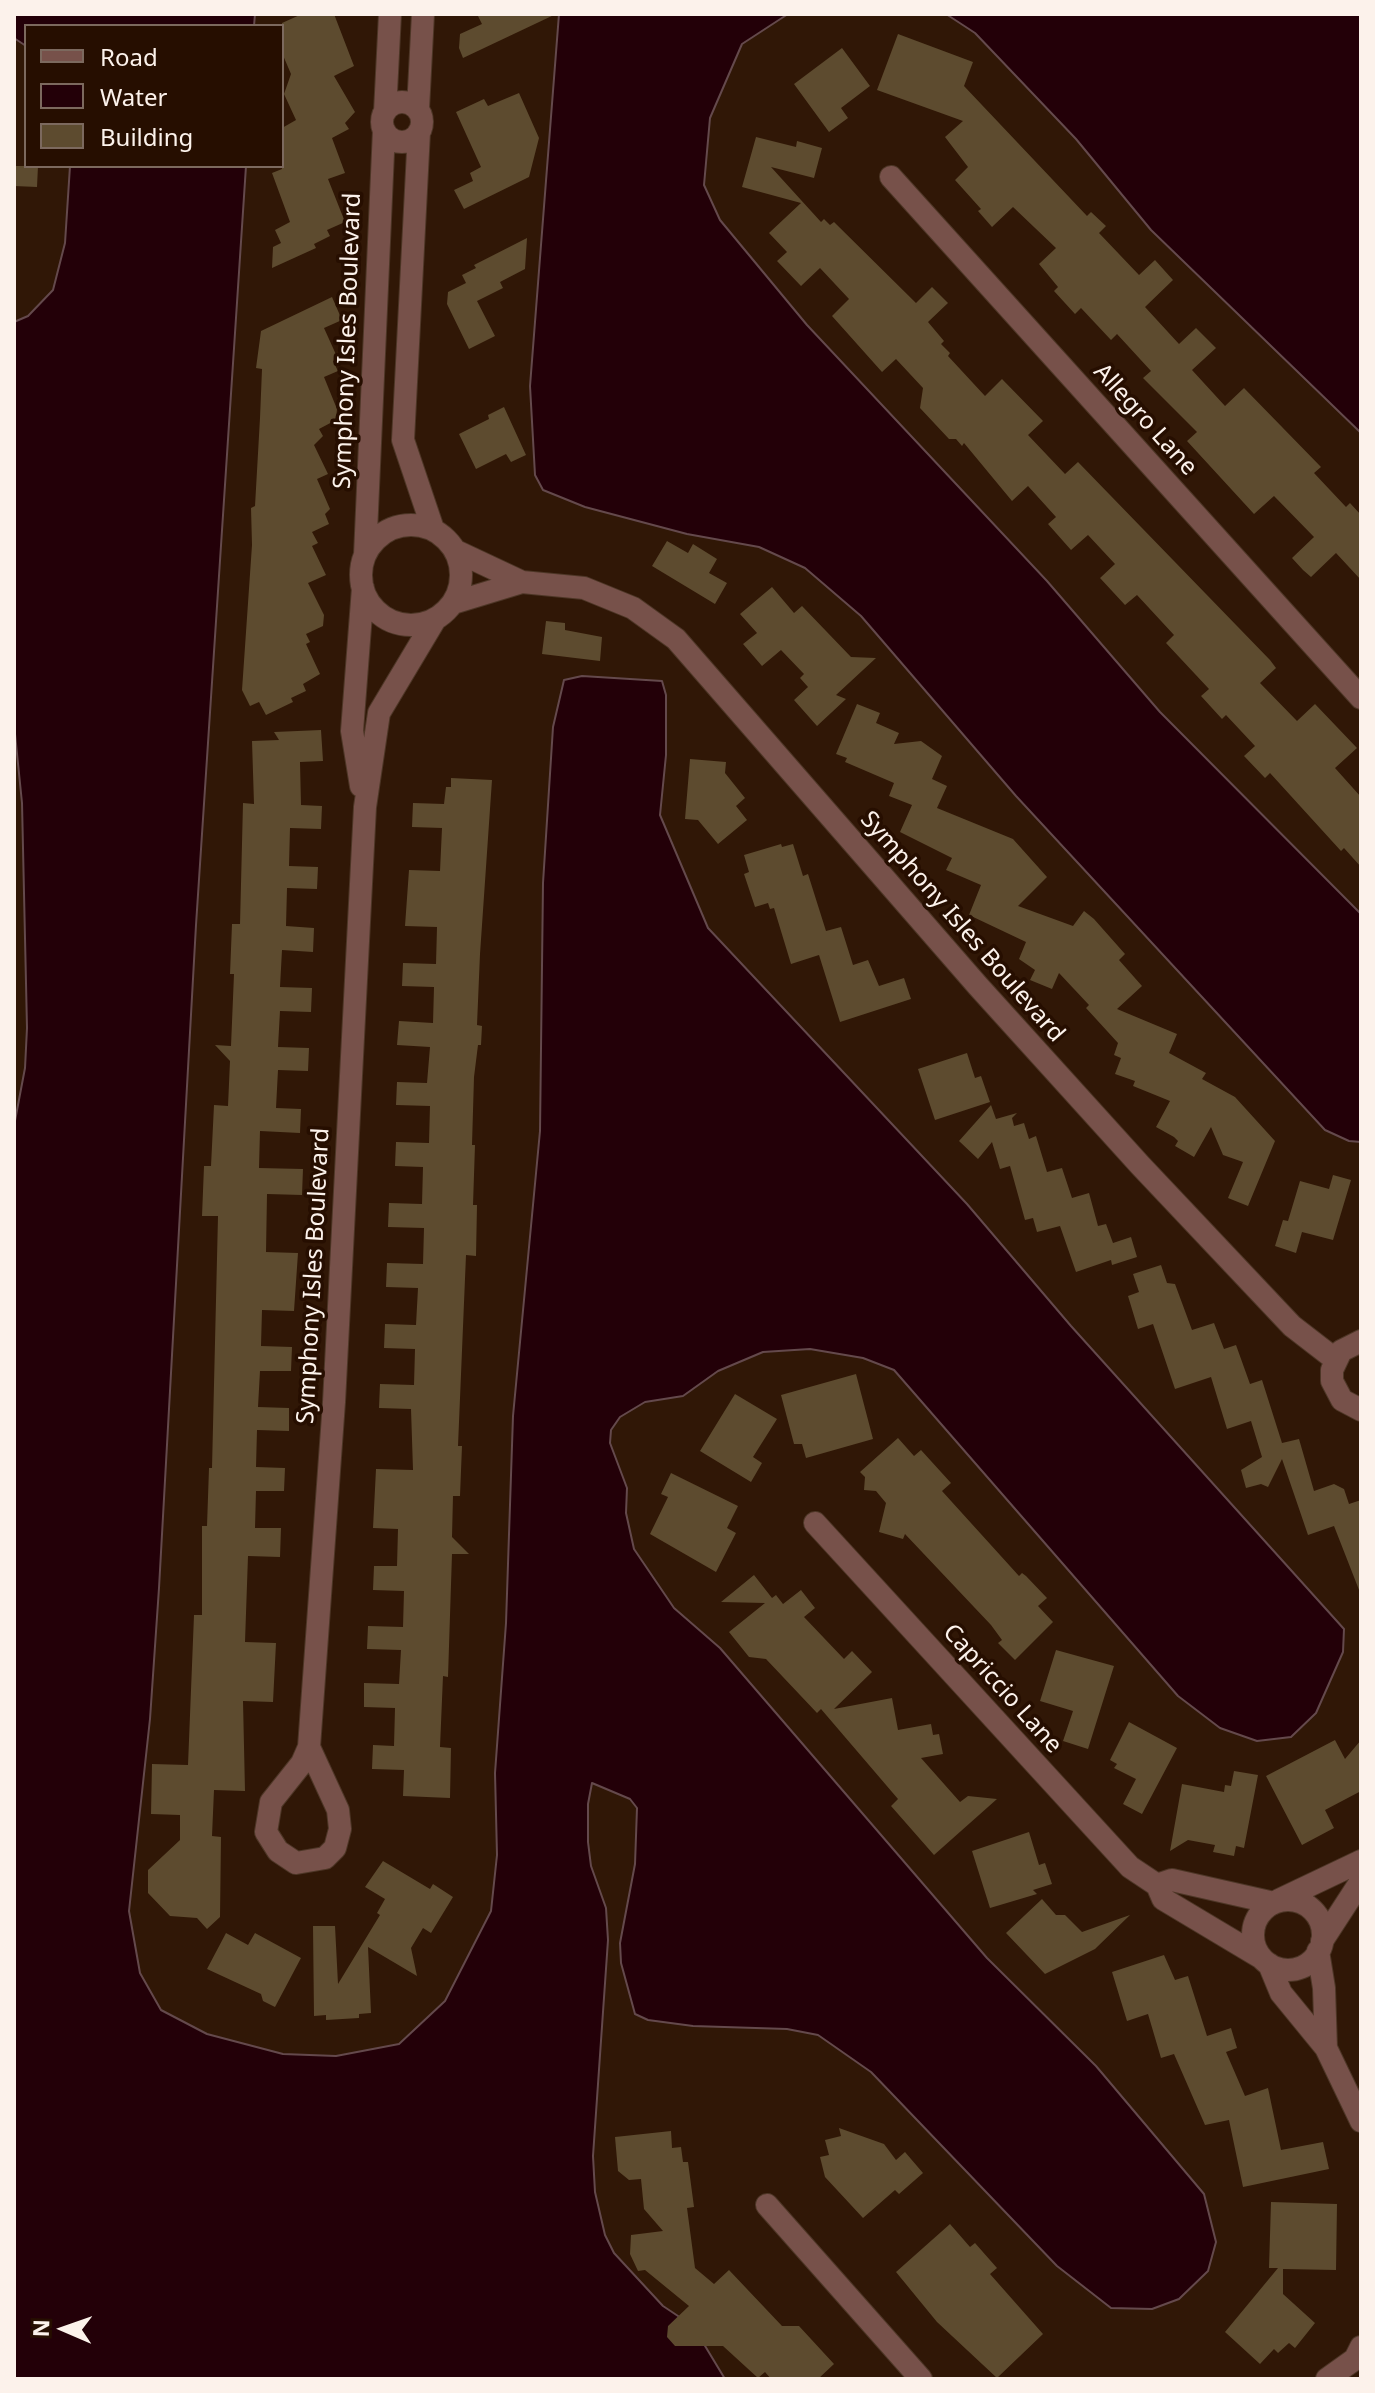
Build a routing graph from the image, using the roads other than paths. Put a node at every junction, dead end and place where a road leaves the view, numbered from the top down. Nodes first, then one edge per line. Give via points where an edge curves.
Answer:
1 (390, 14) edge
2 (423, 14) edge
3 (418, 109) junction
4 (385, 121) junction
5 (419, 132) junction
6 (891, 177) dead end
7 (433, 529) junction
8 (456, 551) junction
9 (365, 555) junction
10 (522, 582) junction
11 (363, 588) junction
12 (453, 603) junction
13 (434, 621) junction
14 (1361, 698) edge
15 (365, 807) junction
16 (1361, 1341) edge
17 (1336, 1360) junction
18 (1361, 1410) edge
19 (815, 1523) dead end
20 (309, 1747) junction
21 (1361, 1861) edge
22 (1361, 1881) edge
23 (1157, 1885) junction
24 (1276, 1902) junction
25 (1320, 1946) junction
26 (1264, 1960) junction
27 (1326, 2048) junction
28 (1361, 2121) edge
29 (767, 2205) dead end
30 (1361, 2347) edge
31 (921, 2379) edge
32 (1327, 2379) edge

1 - 4 street, Symphony Isles Boulevard
2 - 3 street
3 - 4 street via 400,102
3 - 5 street
4 - 5 street via 393,139 404,141
4 - 9 street, Symphony Isles Boulevard
5 - 7 street, Symphony Isles Boulevard via 403,440
6 - 14 street, Allegro Lane
7 - 8 street, Symphony Isles Boulevard
7 - 9 street via 401,525 373,541
8 - 10 street, Symphony Isles Boulevard
8 - 12 street via 462,578
9 - 11 street, Symphony Isles Boulevard
10 - 12 street, Symphony Isles Boulevard
10 - 17 street, Symphony Isles Boulevard via 584,588 633,608 676,639 1140,1165 1292,1326
11 - 13 street via 369,603 395,623
11 - 15 street, Symphony Isles Boulevard via 352,731
12 - 13 street, Symphony Isles Boulevard
13 - 15 street, Symphony Isles Boulevard via 379,713
15 - 20 street, Symphony Isles Boulevard via 334,1402
16 - 17 street via 1341,1351
17 - 18 street via 1336,1391
19 - 23 street, Capriccio Lane via 1130,1867
20 - 20 street, Symphony Isles Boulevard via 338,1810 340,1829 335,1848 325,1858 296,1863 278,1851 266,1832 271,1802
21 - 24 street
22 - 25 street
23 - 24 street via 1172,1880
23 - 26 street, Capriccio Lane via 1163,1899
24 - 25 street via 1311,1909 1322,1929
24 - 26 street via 1255,1924 1255,1946
25 - 26 street via 1302,1967 1279,1969
25 - 27 street
26 - 27 street via 1281,1993
27 - 28 street
29 - 31 street
30 - 32 street via 1355,2359

